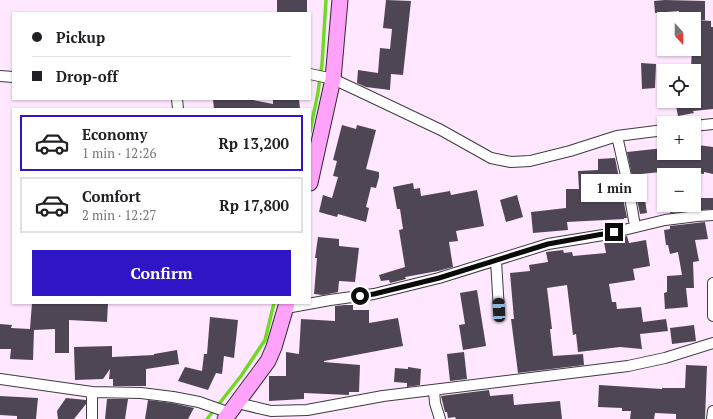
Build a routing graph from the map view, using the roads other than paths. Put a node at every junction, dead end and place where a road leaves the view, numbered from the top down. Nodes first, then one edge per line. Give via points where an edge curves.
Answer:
1 (340, 0) edge
2 (311, 74) edge
3 (0, 76) edge
4 (12, 77) edge
5 (329, 78) junction
6 (713, 124) edge
7 (701, 125) edge
8 (657, 131) edge
9 (617, 136) junction
10 (311, 177) edge
11 (713, 215) edge
12 (635, 226) junction
13 (496, 262) junction
14 (713, 284) edge
15 (311, 302) edge
16 (286, 305) edge
17 (499, 310) dead end
18 (713, 316) edge
19 (713, 343) edge
20 (0, 379) edge
21 (434, 390) junction
22 (92, 392) junction
23 (229, 411) edge
24 (713, 411) edge
25 (308, 415) edge
26 (92, 419) edge
27 (440, 419) edge
28 (712, 419) edge

1 - 5 main road
2 - 5 street
3 - 4 street
5 - 9 street via 441,130 491,158 511,162 530,161
5 - 10 main road
6 - 7 street
8 - 9 street
9 - 12 street
11 - 12 street
12 - 13 street via 603,235 548,244
13 - 15 street via 374,294
13 - 17 street
14 - 18 street
16 - 23 main road via 268,361
19 - 21 street via 628,366
20 - 22 street
21 - 25 street via 383,396
21 - 27 street
22 - 23 street via 141,393 173,397
22 - 26 street
23 - 25 street via 271,411
24 - 28 street

